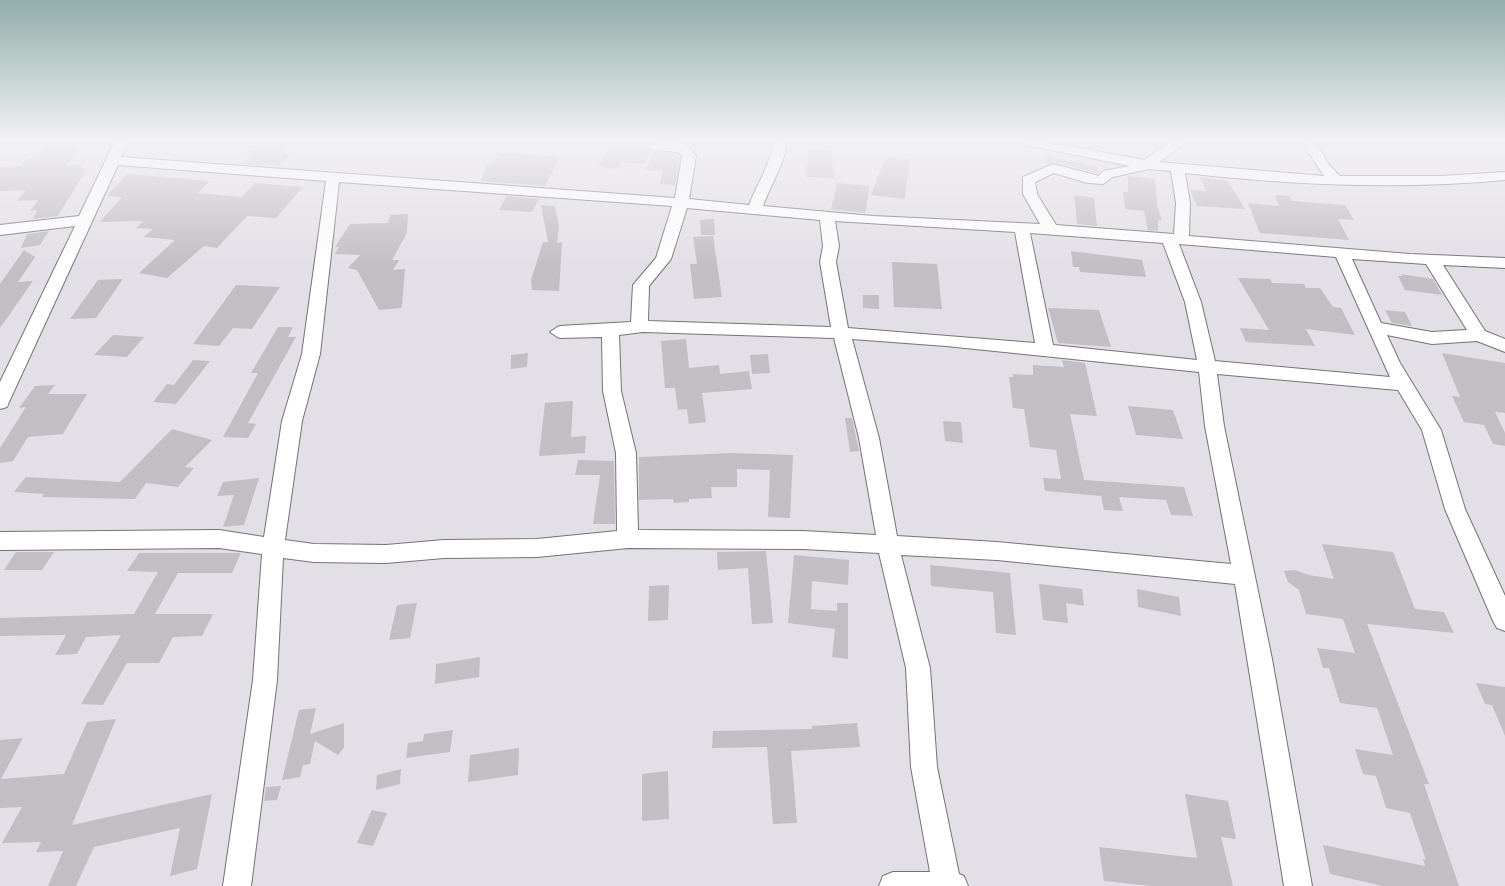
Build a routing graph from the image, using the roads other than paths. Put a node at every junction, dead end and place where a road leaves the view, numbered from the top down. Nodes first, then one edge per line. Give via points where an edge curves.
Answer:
1 (103, 182) edge
2 (332, 182) edge
3 (396, 182) edge
4 (684, 182) edge
5 (764, 182) edge
6 (1028, 182) edge
7 (1179, 182) edge
8 (1396, 182) edge
9 (1432, 182) edge
10 (681, 202) junction
11 (755, 209) junction
12 (827, 216) junction
13 (87, 220) junction
14 (1022, 229) junction
15 (0, 230) edge
16 (1051, 230) junction
17 (1174, 238) junction
18 (1342, 254) junction
19 (1432, 261) junction
20 (1505, 263) edge
21 (1375, 327) junction
22 (639, 328) junction
23 (610, 330) junction
24 (559, 332) dead end
25 (841, 333) junction
26 (1479, 335) junction
27 (1505, 346) edge
28 (1045, 351) junction
29 (1207, 367) junction
30 (1403, 384) junction
31 (0, 402) edge
32 (628, 539) junction
33 (0, 541) edge
34 (888, 544) junction
35 (273, 545) junction
36 (1245, 575) junction
37 (1505, 620) edge
38 (237, 886) edge
39 (893, 886) edge
40 (950, 886) edge
41 (1298, 886) edge

1 - 13 street
2 - 35 street via 311,354 292,420
3 - 10 street
4 - 10 street
5 - 11 street
6 - 16 street via 1030,194
7 - 17 street via 1183,203
8 - 9 street
10 - 11 street
10 - 22 street via 663,259 641,285
11 - 12 street
12 - 14 street
12 - 25 street via 831,246 828,262
13 - 15 street
13 - 31 street
14 - 16 street
14 - 28 street
16 - 17 street
17 - 18 street
17 - 29 street
18 - 19 street
18 - 21 street
19 - 20 street
19 - 26 street
21 - 26 street via 1432,338
21 - 30 street
22 - 23 street
22 - 25 street
23 - 24 street
23 - 32 street via 612,390 626,453
25 - 28 street
25 - 34 street via 869,438
26 - 27 street
28 - 29 street
29 - 30 street
29 - 36 street via 1211,411
30 - 37 street via 1431,430 1446,487
32 - 34 street
32 - 35 street via 537,548 386,554 314,553
33 - 35 street via 219,539
34 - 36 street
34 - 40 street via 918,668 924,767
35 - 38 street via 265,680
36 - 41 street
39 - 40 street

